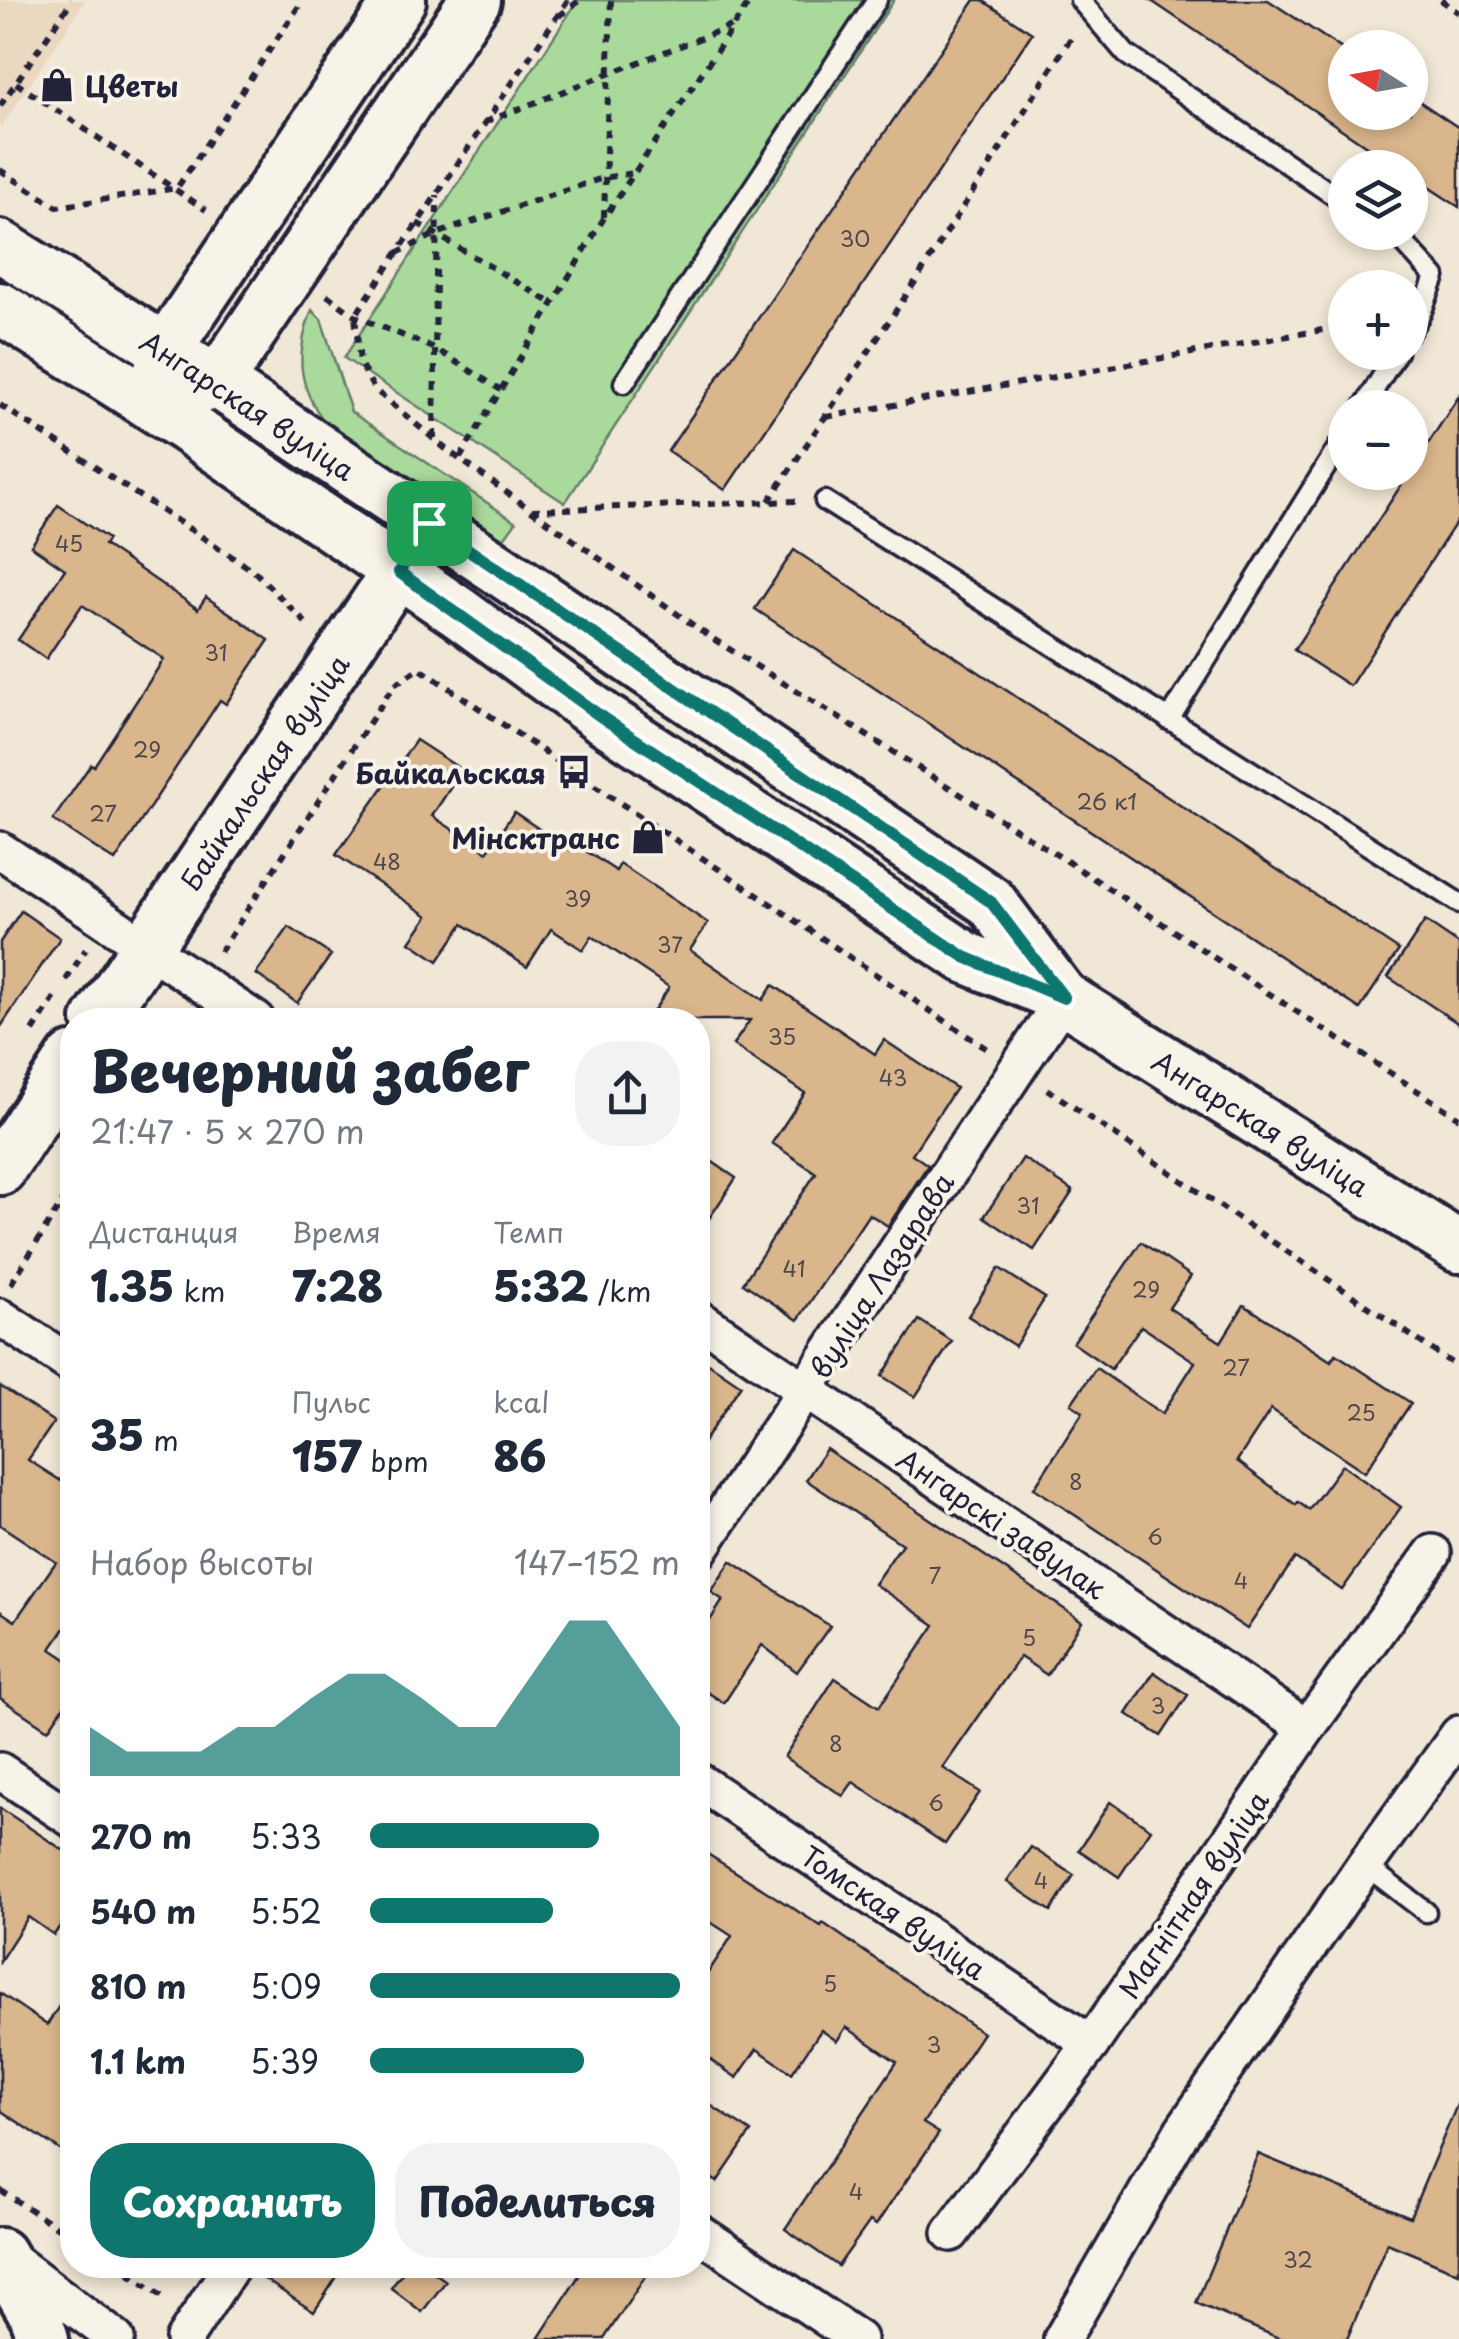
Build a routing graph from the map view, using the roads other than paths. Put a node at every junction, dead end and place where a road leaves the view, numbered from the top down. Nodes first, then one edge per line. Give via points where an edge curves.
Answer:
1 (400, 0) edge
2 (476, 0) edge
3 (877, 0) edge
4 (1084, 6) edge
5 (1328, 191) edge
6 (0, 246) edge
7 (1410, 250) edge
8 (1428, 292) edge
9 (0, 308) edge
10 (164, 352) junction
11 (217, 382) junction
12 (624, 383) dead end
13 (152, 404) junction
14 (1328, 463) edge
15 (824, 501) road end
16 (429, 523) junction
17 (399, 572) junction
18 (1169, 720) junction
19 (0, 850) edge
20 (1459, 903) edge
21 (146, 946) junction
22 (1064, 998) junction
23 (106, 1008) edge
24 (238, 1008) edge
25 (60, 1076) edge
26 (0, 1169) edge
27 (1459, 1247) edge
28 (5, 1301) edge
29 (710, 1326) edge
30 (60, 1354) edge
31 (805, 1390) junction
32 (710, 1534) edge
33 (1433, 1554) dead end
34 (1307, 1728) junction
35 (1459, 1734) edge
36 (0, 1771) edge
37 (710, 1788) edge
38 (60, 1811) edge
39 (1365, 1865) junction
40 (1426, 1912) dead end
41 (1091, 2044) junction
42 (951, 2233) dead end
43 (710, 2240) edge
44 (0, 2253) edge
45 (224, 2278) edge
46 (191, 2329) edge
47 (43, 2339) edge
48 (116, 2339) edge
49 (858, 2339) edge
50 (1062, 2339) edge

1 - 10 main road
2 - 11 main road
3 - 12 lane
4 - 5 lane via 1126,54
6 - 10 main road, Ангарская вуліца
7 - 8 lane via 1435,277
9 - 13 main road, Ангарская вуліца
10 - 11 main road, Ангарская вуліца
10 - 13 main road
11 - 13 main road
11 - 16 main road, Ангарская вуліца
13 - 17 main road, Ангарская вуліца
14 - 18 lane
15 - 18 lane
16 - 17 main road, Байкальская вуліца
16 - 22 main road, Ангарская вуліца via 991,902
17 - 21 main road, Байкальская вуліца
17 - 22 main road, Ангарская вуліца via 603,718 965,957
18 - 20 lane
19 - 21 street
21 - 23 main road, Байкальская вуліца
21 - 24 street
22 - 27 main road, Ангарская вуліца
22 - 31 street, вуліца Лазарава
25 - 26 main road
28 - 30 street
29 - 31 street, Ангарскі завулак
31 - 32 street, вуліца Лазарава
31 - 34 street, Ангарскі завулак
33 - 34 street, Магнітная вуліца
34 - 41 street, Магнітная вуліца
35 - 39 street
36 - 38 street
37 - 41 street, Томская вуліца
39 - 40 lane
39 - 50 street via 1184,2130
41 - 42 street, Магнітная вуліца
43 - 49 street
44 - 47 main road
44 - 48 street
45 - 46 street

